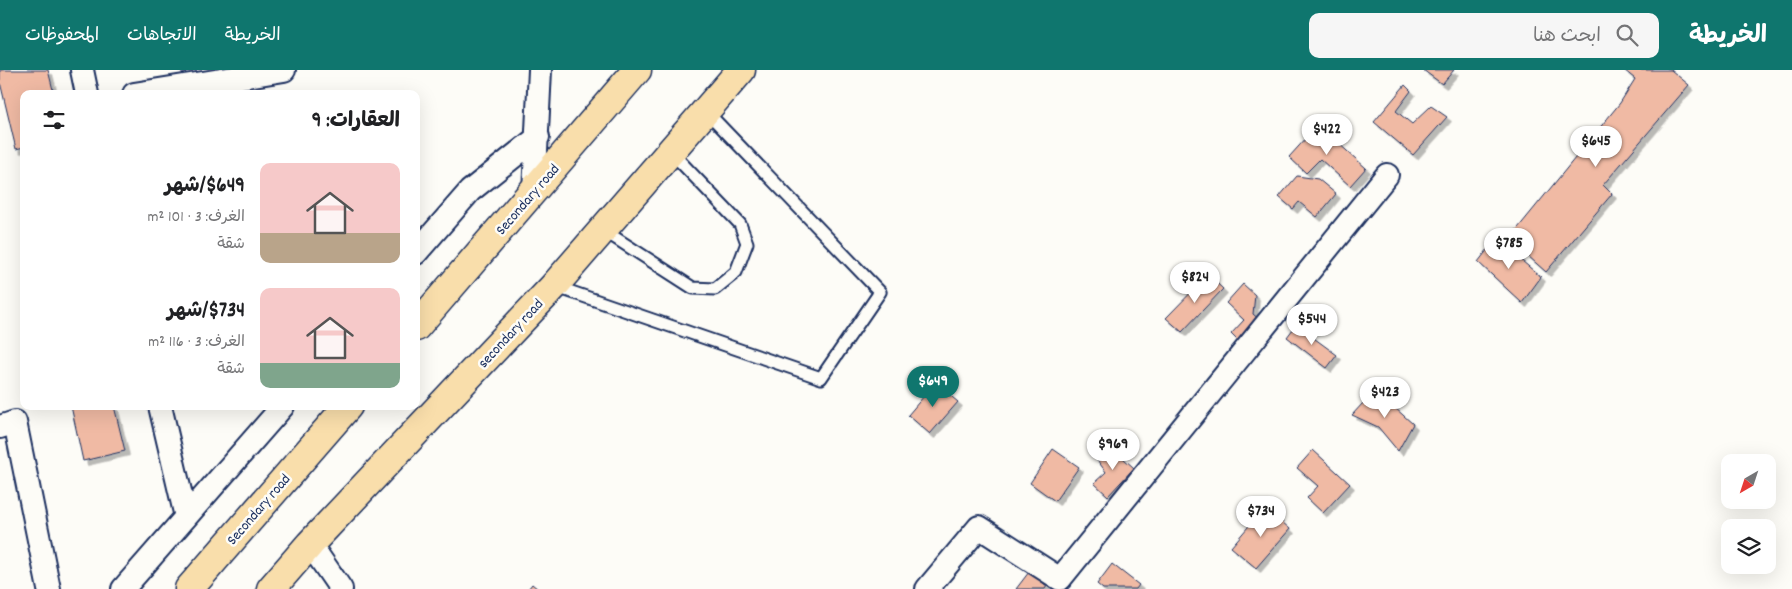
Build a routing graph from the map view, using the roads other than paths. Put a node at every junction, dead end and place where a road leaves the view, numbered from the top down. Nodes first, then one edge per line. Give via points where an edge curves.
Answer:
1 (82, 70) edge
2 (284, 70) edge
3 (540, 70) edge
4 (637, 70) edge
5 (741, 70) edge
6 (86, 90) edge
7 (159, 90) edge
8 (706, 111) junction
9 (538, 137) junction
10 (670, 152) junction
11 (1387, 175) dead end
12 (534, 192) junction
13 (603, 230) junction
14 (420, 248) edge
15 (554, 286) junction
16 (420, 322) edge
17 (161, 410) edge
18 (280, 410) edge
19 (345, 410) edge
20 (0, 427) edge
21 (186, 517) junction
22 (310, 544) junction
23 (49, 589) edge
24 (123, 589) edge
25 (189, 589) edge
26 (271, 589) edge
27 (341, 589) edge
28 (927, 589) edge

1 - 6 street
2 - 7 street
3 - 9 street
4 - 12 main road, Secondary road
5 - 8 main road, secondary road
8 - 10 main road, secondary road
8 - 15 lane via 880,292 821,378
9 - 12 street
9 - 14 street via 470,192
10 - 13 main road, secondary road
10 - 13 lane via 740,224 747,243 736,272 715,289 693,288
11 - 28 street via 1060,579 979,527
12 - 16 main road, Secondary road
13 - 15 main road, secondary road
15 - 22 main road, secondary road
17 - 21 street
18 - 21 street
19 - 25 main road, Secondary road
20 - 23 street via 15,422
21 - 24 street
22 - 26 main road, secondary road
22 - 27 street

